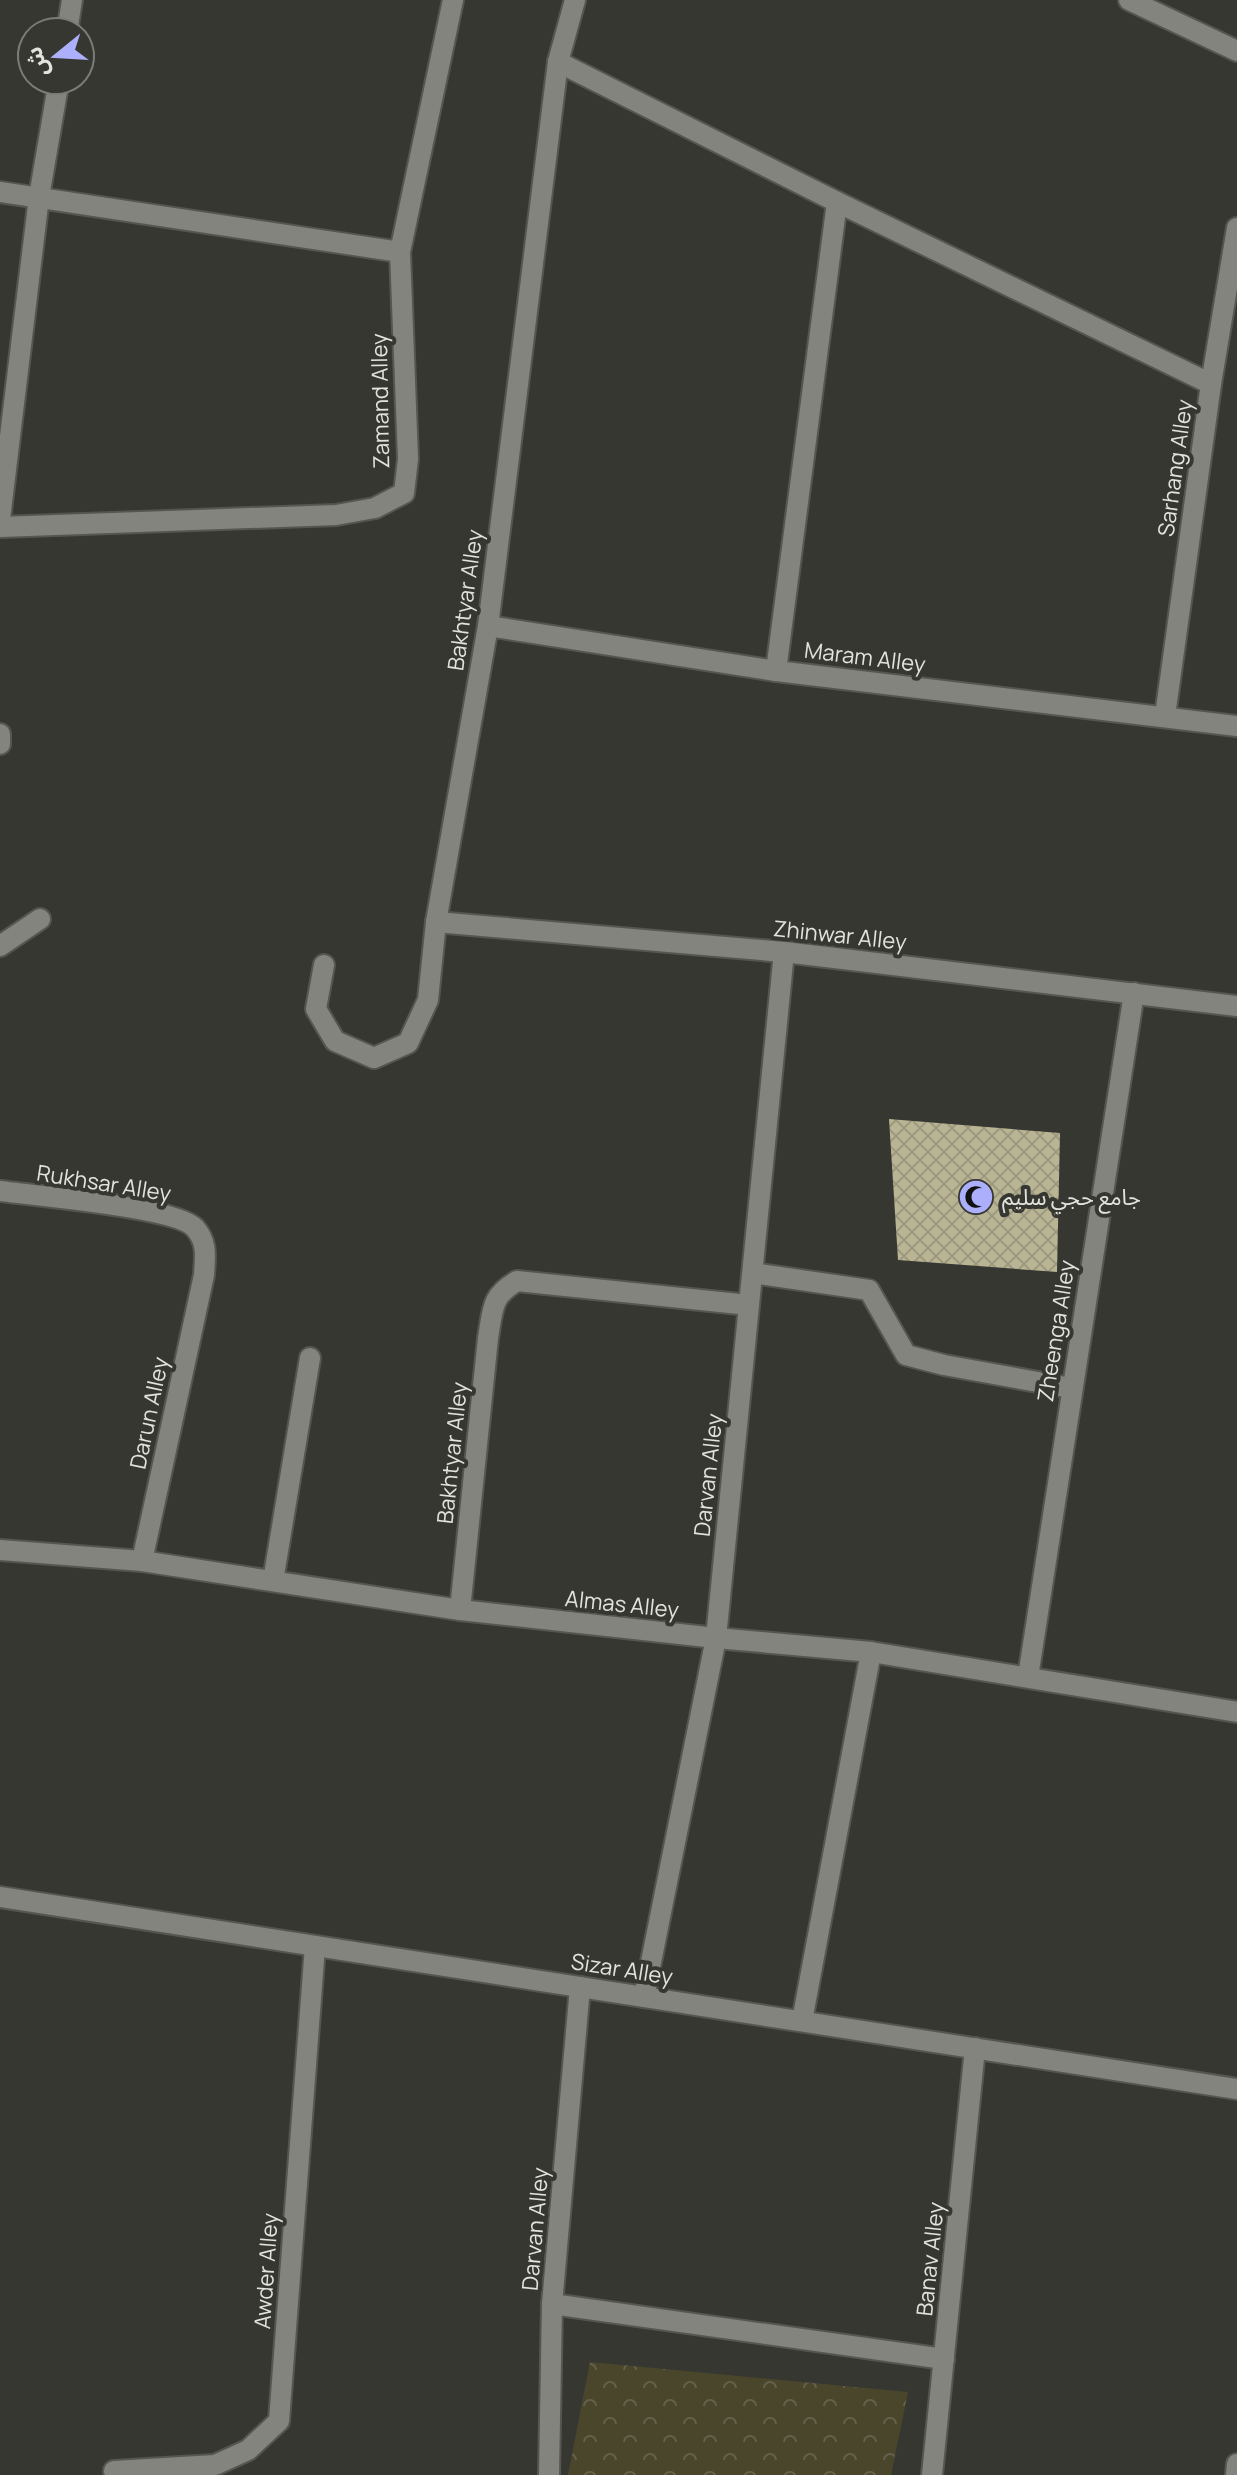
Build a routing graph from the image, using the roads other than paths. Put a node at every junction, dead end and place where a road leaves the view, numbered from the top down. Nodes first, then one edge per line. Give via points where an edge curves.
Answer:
1 (453, 0) edge
2 (575, 0) edge
3 (1129, 0) edge
4 (1237, 51) edge
5 (558, 62) junction
6 (56, 96) edge
7 (0, 192) edge
8 (39, 197) junction
9 (837, 202) junction
10 (1237, 228) edge
11 (400, 252) junction
12 (1211, 384) junction
13 (0, 519) edge
14 (0, 527) edge
15 (488, 626) junction
16 (776, 671) junction
17 (1165, 716) junction
18 (1237, 726) edge
19 (0, 734) edge
20 (0, 744) edge
21 (40, 919) dead end
22 (436, 922) junction
23 (0, 946) edge
24 (784, 952) junction
25 (324, 965) dead end
26 (1134, 993) junction
27 (1237, 1006) edge
28 (0, 1191) edge
29 (753, 1273) junction
30 (204, 1275) joint
31 (749, 1305) junction
32 (310, 1358) dead end
33 (1071, 1388) junction
34 (0, 1550) edge
35 (142, 1561) junction
36 (273, 1581) junction
37 (460, 1610) junction
38 (716, 1638) junction
39 (871, 1652) junction
40 (1028, 1677) junction
41 (1237, 1712) edge
42 (0, 1897) edge
43 (315, 1946) junction
44 (580, 1987) junction
45 (644, 1997) junction
46 (802, 2021) junction
47 (975, 2048) junction
48 (1237, 2089) edge
49 (552, 2304) junction
50 (944, 2359) junction
51 (1237, 2464) edge
52 (114, 2471) dead end
53 (549, 2475) edge
54 (932, 2475) edge
55 (1236, 2475) edge

1 - 11 street, Zamand Alley
2 - 5 street, Bakhtyar Alley
3 - 4 street
5 - 9 street
5 - 15 street, Bakhtyar Alley
6 - 8 street
7 - 8 street
8 - 11 street
8 - 13 street
9 - 12 street
9 - 16 street
10 - 12 street, Sarhang Alley
11 - 14 street, Zamand Alley via 408,459 404,493 375,508 336,515
12 - 17 street, Sarhang Alley
15 - 16 street, Maram Alley
15 - 22 street, Bakhtyar Alley
16 - 17 street, Maram Alley
17 - 18 street, Maram Alley
19 - 20 street
21 - 23 street
22 - 24 street, Zhinwar Alley
22 - 25 street, Bakhtyar Alley via 428,1000 408,1043 374,1058 335,1041 316,1009
24 - 26 street, Zhinwar Alley
24 - 29 street, Darvan Alley
26 - 27 street, Zhinwar Alley
26 - 33 street, Zheenga Alley
28 - 30 street, Rukhsar Alley via 157,1212 193,1226 206,1245
29 - 31 street, Darvan Alley
29 - 33 street via 869,1290 906,1355
30 - 35 street, Darun Alley
31 - 37 street, Bakhtyar Alley via 517,1281 501,1290 494,1301
31 - 38 street, Darvan Alley
32 - 36 street
33 - 40 street, Zheenga Alley
34 - 35 street, Almas Alley
35 - 36 street, Almas Alley
36 - 37 street, Almas Alley
37 - 38 street, Almas Alley
38 - 39 street, Almas Alley
38 - 45 street, Darvan Alley
39 - 40 street, Almas Alley
39 - 46 street
40 - 41 street, Almas Alley
42 - 43 street, Sizar Alley
43 - 44 street, Sizar Alley
43 - 52 street, Awder Alley via 279,2421 248,2450 215,2465
44 - 45 street, Sizar Alley
44 - 49 street, Darvan Alley
45 - 46 street, Sizar Alley
46 - 47 street, Sizar Alley
47 - 48 street, Sizar Alley
47 - 50 street, Banav Alley
49 - 50 street
49 - 53 street, Darvan Alley
50 - 54 street, Banav Alley
51 - 55 street

